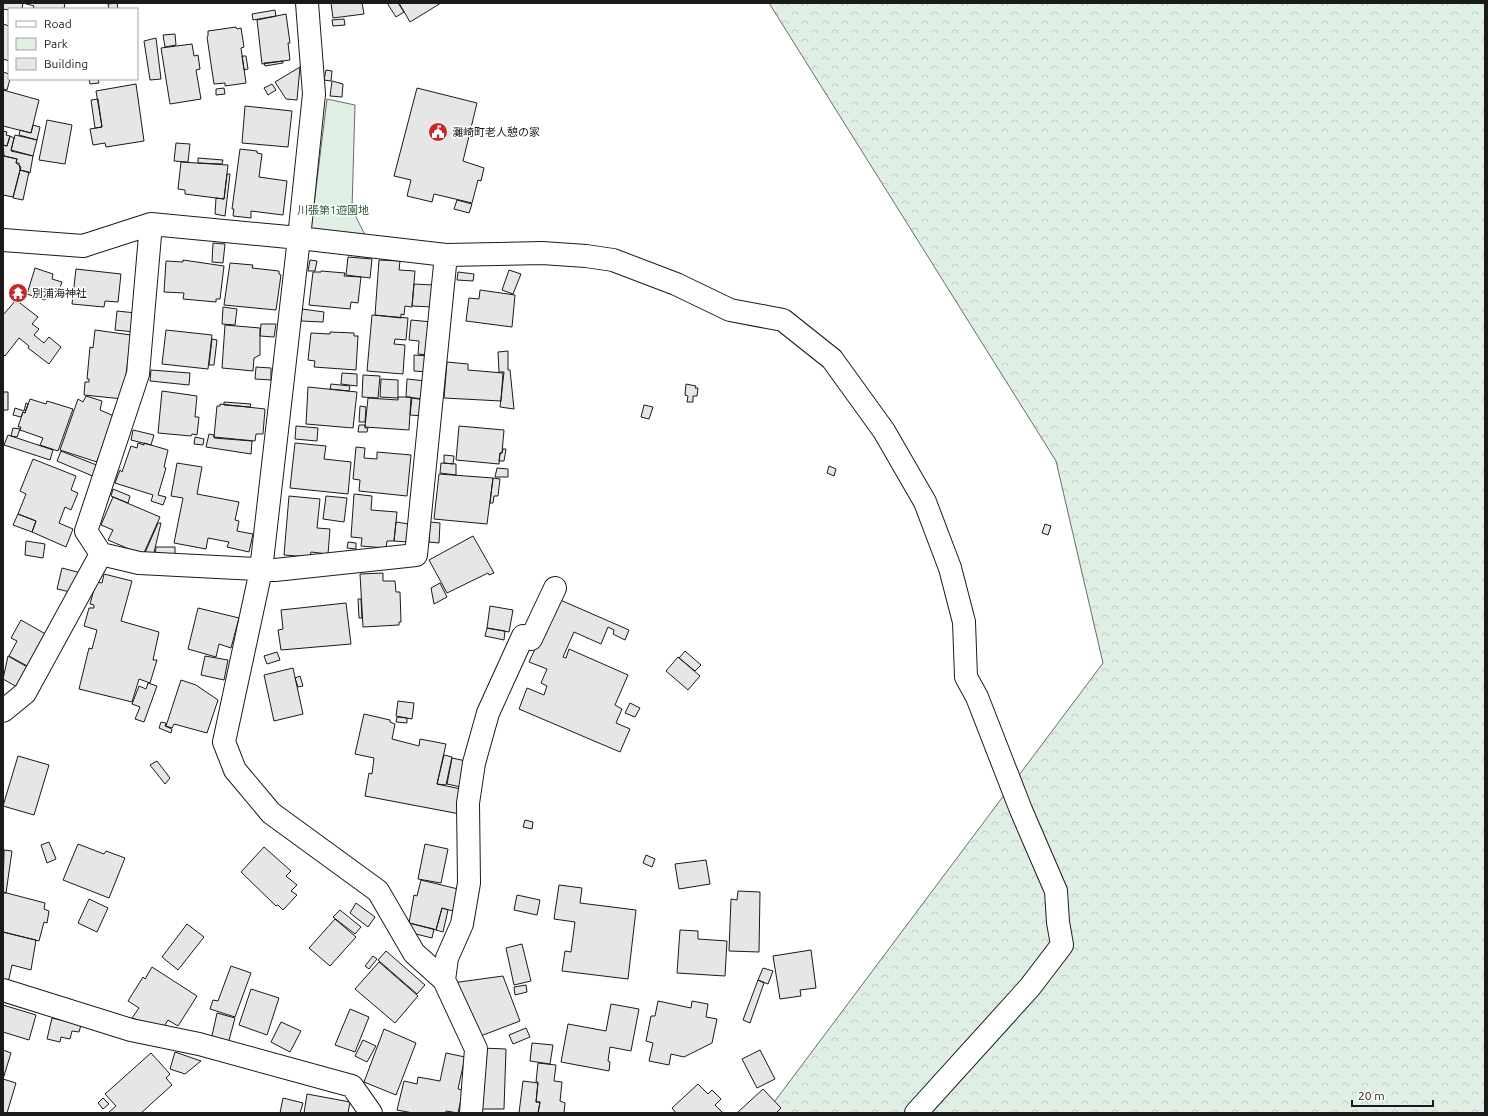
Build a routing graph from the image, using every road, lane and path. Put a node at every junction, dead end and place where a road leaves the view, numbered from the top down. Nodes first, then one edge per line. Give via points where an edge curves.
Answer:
1 (306, 3) edge
2 (150, 224) junction
3 (298, 238) junction
4 (3, 240) edge
5 (446, 255) junction
6 (101, 554) junction
7 (261, 570) junction
8 (555, 588) dead end
9 (3, 711) edge
10 (444, 980) junction
11 (3, 990) edge
12 (371, 1113) edge
13 (471, 1113) edge
14 (916, 1113) edge

1 - 3 street via 314,94
2 - 3 street
2 - 4 street via 83,246
2 - 6 street via 138,374 86,531
3 - 5 street
3 - 7 street
5 - 7 street via 416,555
5 - 14 street via 542,253 613,260 676,284 730,310 783,320 832,359 884,431 925,502 950,568 964,622 966,677 977,697 1056,891 1062,945 1030,988
6 - 7 street via 139,563
6 - 9 street via 25,693
7 - 10 street via 224,742 235,770 271,813 378,891 414,953
8 - 10 street via 531,639 523,636 488,713 474,763 468,803 470,883 462,924 447,958
10 - 13 street via 476,1049
11 - 12 street via 131,1030 199,1044 352,1086

